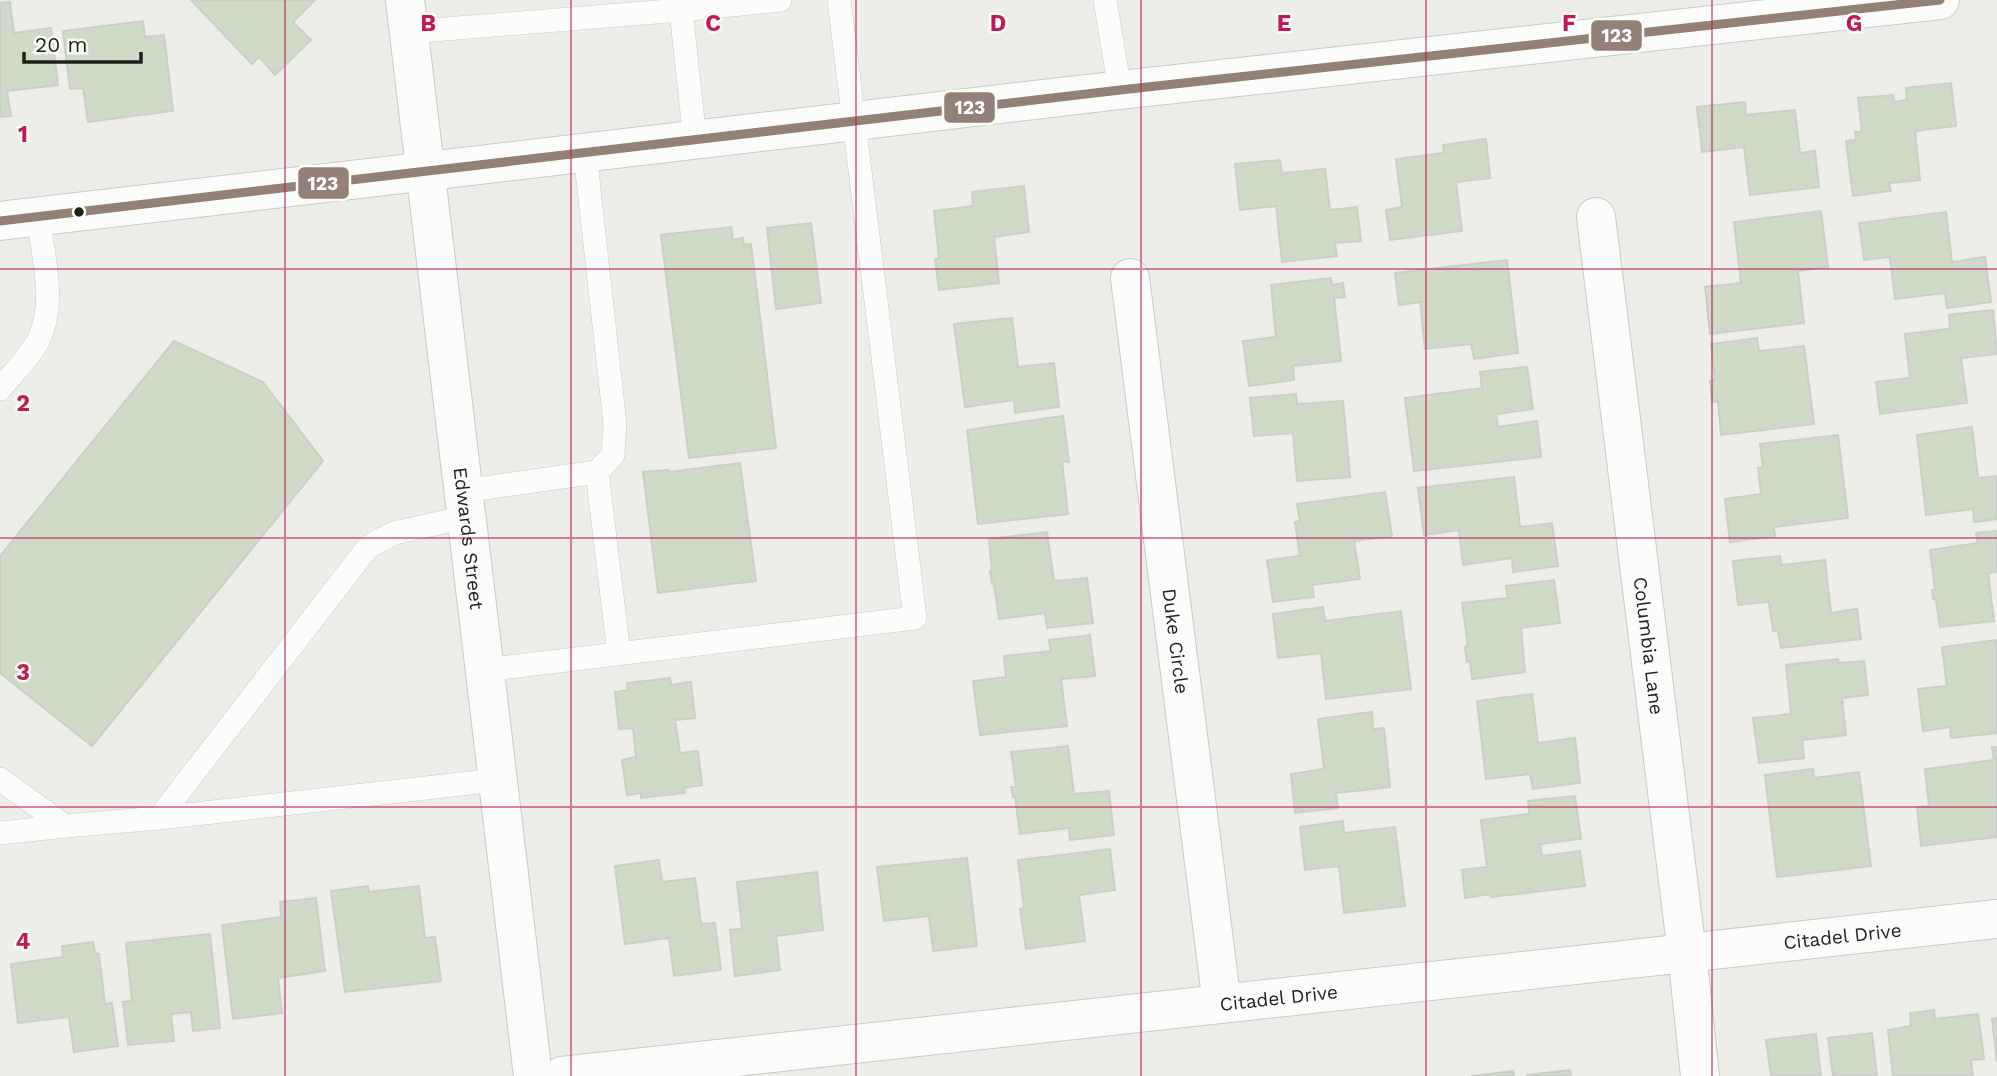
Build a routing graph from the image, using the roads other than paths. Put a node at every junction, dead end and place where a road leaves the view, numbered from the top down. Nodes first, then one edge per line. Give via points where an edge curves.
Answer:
1 (780, 0) edge
2 (839, 0) edge
3 (1105, 0) edge
4 (1940, 0) edge
5 (1854, 5) edge
6 (681, 10) junction
7 (406, 16) edge
8 (1120, 90) junction
9 (854, 121) junction
10 (695, 140) junction
11 (585, 153) junction
12 (424, 173) junction
13 (38, 216) junction
14 (1596, 217) dead end
15 (0, 221) edge
16 (1129, 278) dead end
17 (0, 389) edge
18 (597, 472) junction
19 (464, 504) junction
20 (620, 654) junction
21 (484, 670) junction
22 (0, 779) edge
23 (497, 780) junction
24 (159, 818) junction
25 (65, 826) junction
26 (0, 833) edge
27 (1997, 919) edge
28 (1687, 953) junction
29 (1222, 1004) junction
30 (533, 1076) edge
31 (562, 1076) edge
32 (1700, 1076) edge

1 - 6 lane
2 - 9 lane
3 - 8 lane
4 - 5 street
5 - 8 street
6 - 7 lane
6 - 10 lane
7 - 12 street, Edwards Street
8 - 9 street
9 - 10 street
9 - 20 lane via 915,618
10 - 11 street
11 - 12 street
11 - 18 lane via 614,424 613,455
12 - 13 street
12 - 19 street, Edwards Street
13 - 15 street
13 - 17 lane via 49,306 36,344
14 - 28 street, Columbia Lane
16 - 29 street, Duke Circle
18 - 19 lane
18 - 20 lane
19 - 21 street, Edwards Street
19 - 24 lane via 368,547
20 - 21 lane
21 - 23 street, Edwards Street
22 - 25 lane
23 - 24 lane
23 - 30 street, Edwards Street
24 - 25 lane
25 - 26 lane
27 - 28 street, Citadel Drive
28 - 29 street, Citadel Drive
28 - 32 street, Columbia Lane
29 - 31 street, Citadel Drive

